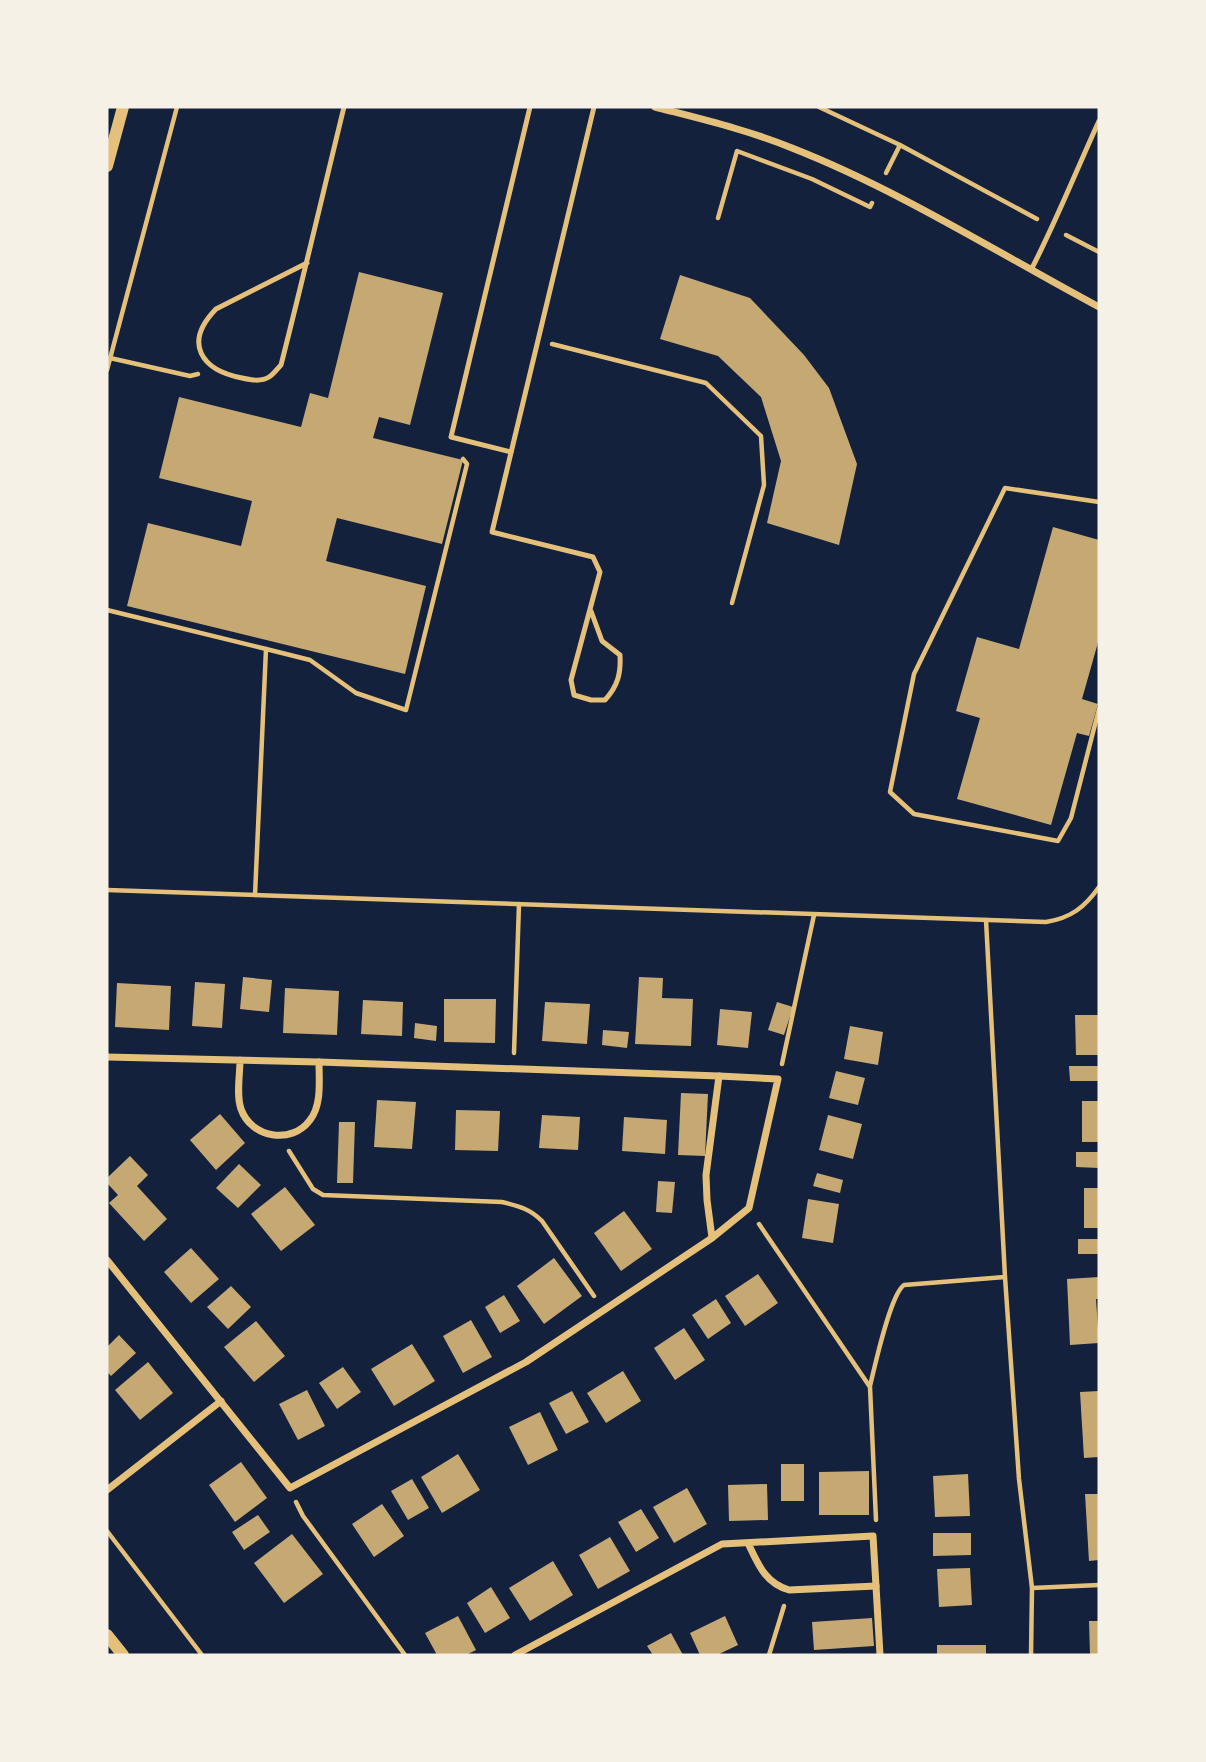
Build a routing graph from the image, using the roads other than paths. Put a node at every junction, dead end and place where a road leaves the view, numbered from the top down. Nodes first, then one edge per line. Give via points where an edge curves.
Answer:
1 (123, 107) edge
2 (344, 107) edge
3 (530, 107) edge
4 (594, 107) edge
5 (655, 107) edge
6 (1099, 121) edge
7 (107, 166) edge
8 (307, 264) junction
9 (1031, 270) junction
10 (1099, 307) edge
11 (511, 452) junction
12 (591, 611) junction
13 (107, 1056) edge
14 (240, 1060) junction
15 (319, 1062) junction
16 (719, 1076) junction
17 (712, 1238) junction
18 (107, 1260) edge
19 (221, 1401) junction
20 (107, 1490) edge
21 (748, 1543) junction
22 (876, 1586) junction
23 (107, 1635) edge
24 (123, 1655) edge
25 (516, 1655) edge
26 (880, 1655) edge

1 - 7 street
2 - 8 lane
3 - 11 lane via 450,437
4 - 11 lane
5 - 9 street via 792,147 879,187
6 - 9 lane
8 - 8 lane via 216,309 204,321 200,349 213,369 260,380 281,365
9 - 10 street
11 - 12 lane via 492,532 593,557 600,572
12 - 12 lane via 571,680 574,695 606,700 621,671 620,655 602,640
13 - 14 street
14 - 15 street
14 - 15 street via 240,1108 249,1123 263,1133 281,1137 297,1132 311,1120 318,1104
15 - 16 street
16 - 17 street via 706,1175
16 - 17 street via 778,1079 749,1208
17 - 19 street via 526,1362 290,1488
18 - 19 street
19 - 20 street
21 - 22 street via 759,1567 778,1587
21 - 22 street via 873,1536
21 - 25 street via 722,1544
22 - 26 street
23 - 24 street

